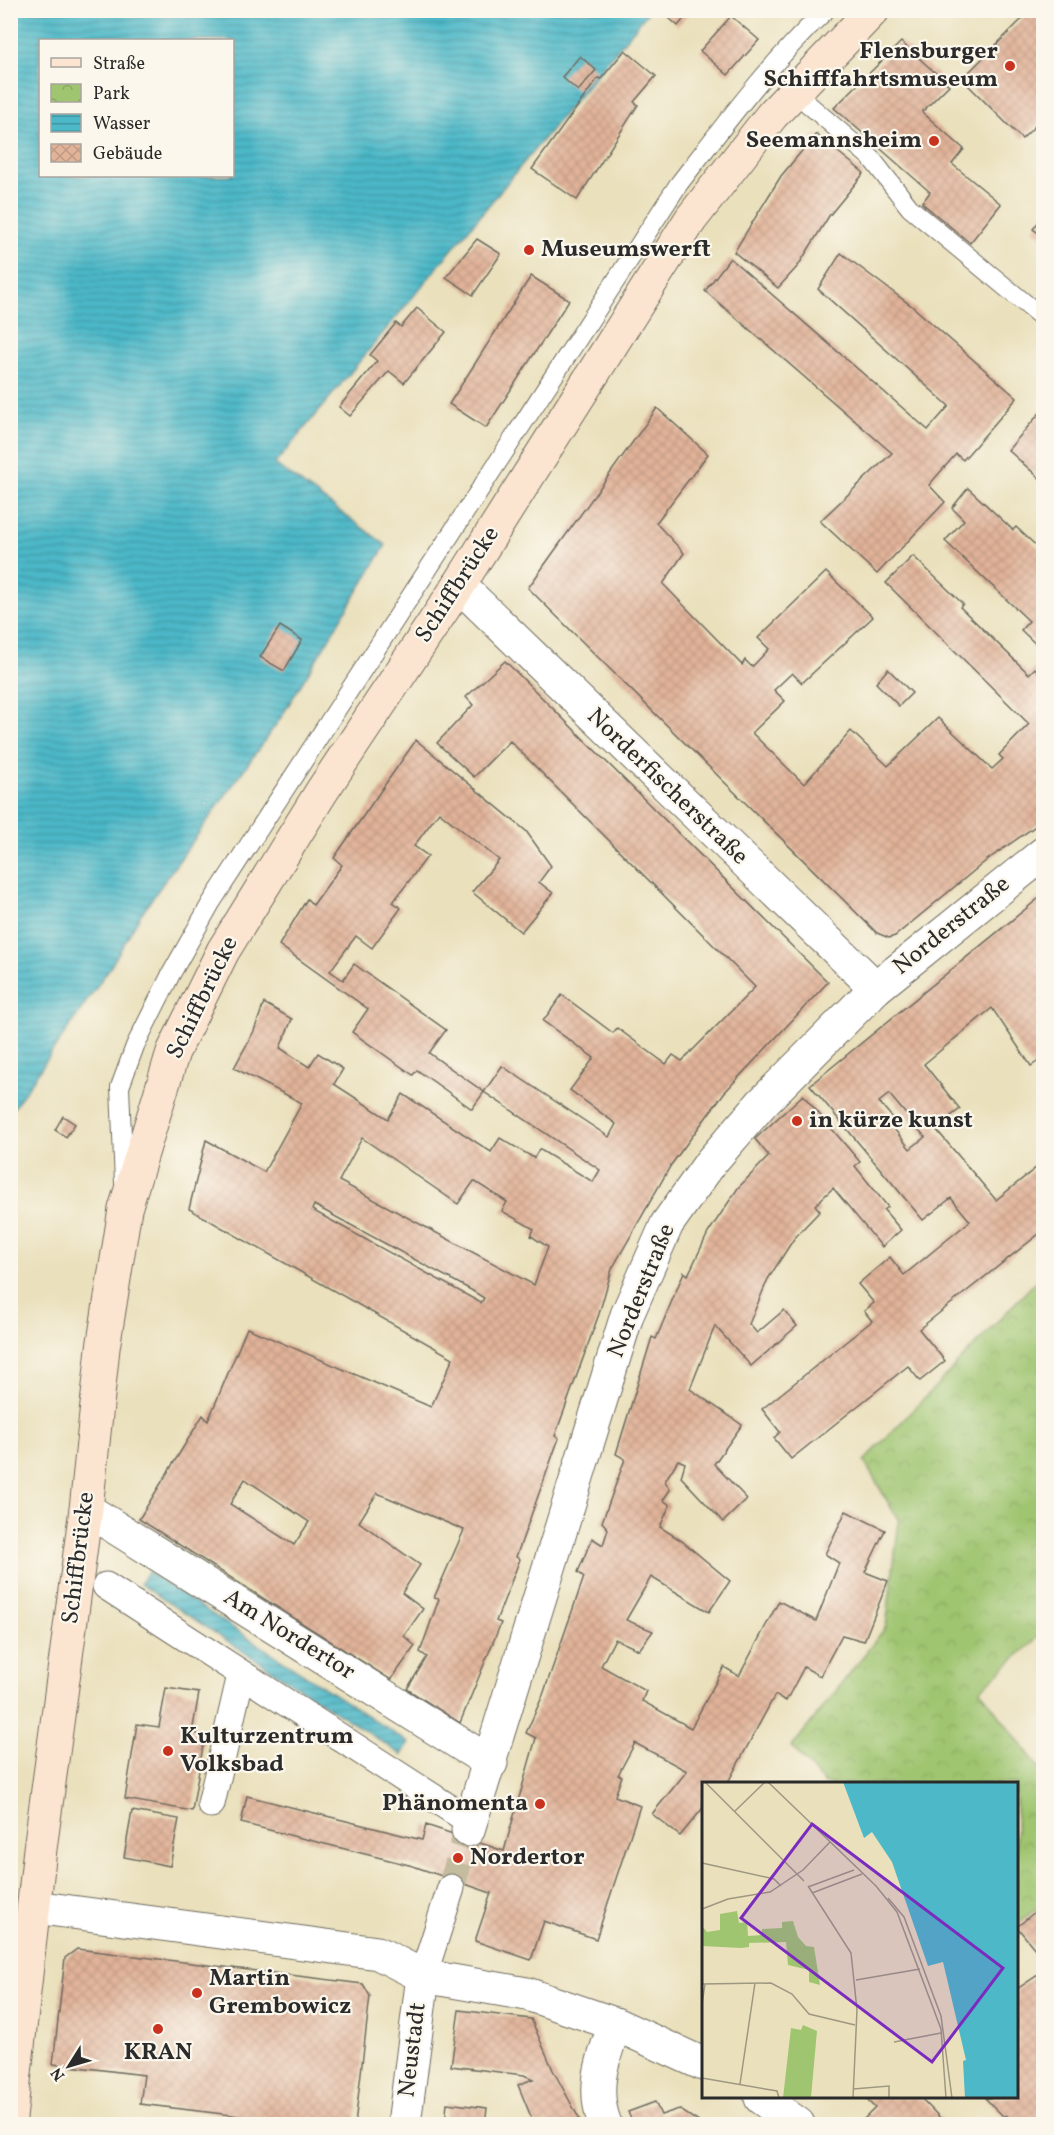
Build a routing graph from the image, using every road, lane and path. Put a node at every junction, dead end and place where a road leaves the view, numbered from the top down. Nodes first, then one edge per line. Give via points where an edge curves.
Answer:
1 (826, 10) edge
2 (873, 10) edge
3 (795, 92) junction
4 (1044, 319) edge
5 (459, 585) junction
6 (1044, 853) edge
7 (876, 988) junction
8 (125, 1209) junction
9 (86, 1509) junction
10 (106, 1586) dead end
11 (241, 1675) junction
12 (491, 1763) junction
13 (211, 1804) dead end
14 (470, 1826) joint
15 (451, 1888) tunnel mouth
16 (34, 1907) junction
17 (423, 1976) junction
18 (615, 2024) junction
19 (702, 2064) edge
20 (764, 2099) edge
21 (10, 2118) edge
22 (404, 2124) edge
23 (605, 2124) edge
24 (798, 2124) edge

1 - 8 lane, Schiffbrücke via 757,83 678,185 211,903 160,995 120,1087
2 - 3 main road, Schiffbrücke
3 - 4 lane via 871,158 910,208
3 - 5 main road, Schiffbrücke via 772,115 691,219
5 - 7 street, Norderfischerstraße
5 - 8 main road, Schiffbrücke via 322,791 223,951 173,1052
6 - 7 street, Norderstraße
7 - 12 street, Norderstraße via 762,1103 711,1162 667,1224 627,1315
8 - 9 main road, Schiffbrücke via 103,1348
9 - 12 street, Am Nordertor
9 - 16 main road, Schiffbrücke
10 - 11 street
11 - 13 street
11 - 14 street
12 - 14 street, Norderstraße
15 - 17 street
16 - 17 street via 378,1953
16 - 21 main road, Schiffbrücke
17 - 18 street via 526,1994
17 - 22 street, Neustadt
18 - 19 street
18 - 23 street via 600,2070 598,2107
20 - 24 street

